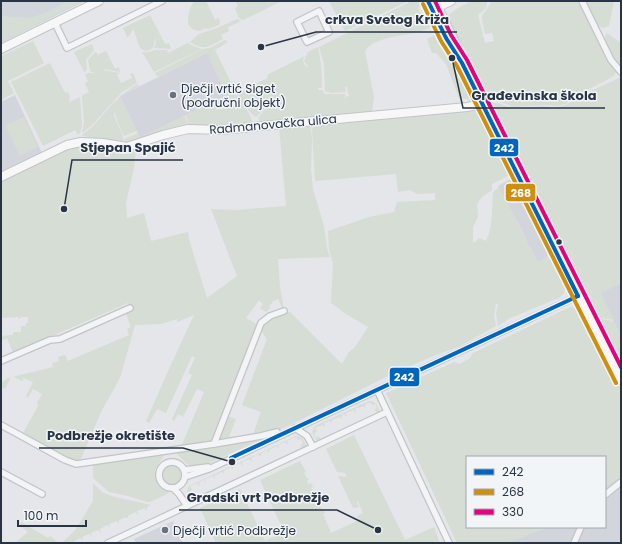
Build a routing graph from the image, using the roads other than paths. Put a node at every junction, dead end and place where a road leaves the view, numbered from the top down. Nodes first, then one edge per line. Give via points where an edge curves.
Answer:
1 (99, 1) edge
2 (162, 1) edge
3 (450, 1) edge
4 (582, 1) edge
5 (433, 3) edge
6 (297, 22) joint
7 (55, 23) junction
8 (1, 49) edge
9 (621, 72) edge
10 (482, 104) junction
11 (1, 177) edge
12 (578, 296) junction
13 (130, 308) dead end
14 (284, 311) dead end
15 (1, 361) edge
16 (621, 380) edge
17 (376, 390) junction
18 (387, 412) junction
19 (310, 422) junction
20 (1, 425) edge
21 (295, 428) junction
22 (277, 432) dead end
23 (307, 436) junction
24 (214, 444) junction
25 (312, 447) junction
26 (219, 463) junction
27 (184, 470) junction
28 (1, 472) edge
29 (185, 477) junction
30 (621, 482) edge
31 (181, 485) junction
32 (173, 488) junction
33 (42, 494) dead end
34 (606, 494) edge
35 (186, 504) junction
36 (581, 528) edge
37 (108, 543) edge
38 (449, 543) edge
39 (574, 543) edge

1 - 7 street
2 - 7 street via 67,48
3 - 5 street
4 - 9 street via 611,60
5 - 10 street via 457,46 462,63
6 - 6 street via 320,12 329,32 307,42
7 - 8 street
10 - 11 street, Radmanovačka ulica via 220,130 191,128 163,134 127,147 81,142 67,145
10 - 12 street
12 - 16 street
12 - 17 street
13 - 15 street via 60,339 50,340
14 - 24 street via 270,316 261,324
17 - 18 street
17 - 19 street
18 - 25 street
18 - 38 street
19 - 21 street
19 - 23 street
20 - 24 street via 76,464
21 - 23 street
21 - 26 street
22 - 24 street
23 - 25 street
25 - 35 street
26 - 27 street
26 - 29 street
27 - 29 street
27 - 32 street via 174,462 162,466 159,479 164,486
28 - 33 street
29 - 31 street
30 - 34 street
31 - 32 street
31 - 35 street
32 - 35 street
35 - 37 street
36 - 39 street

